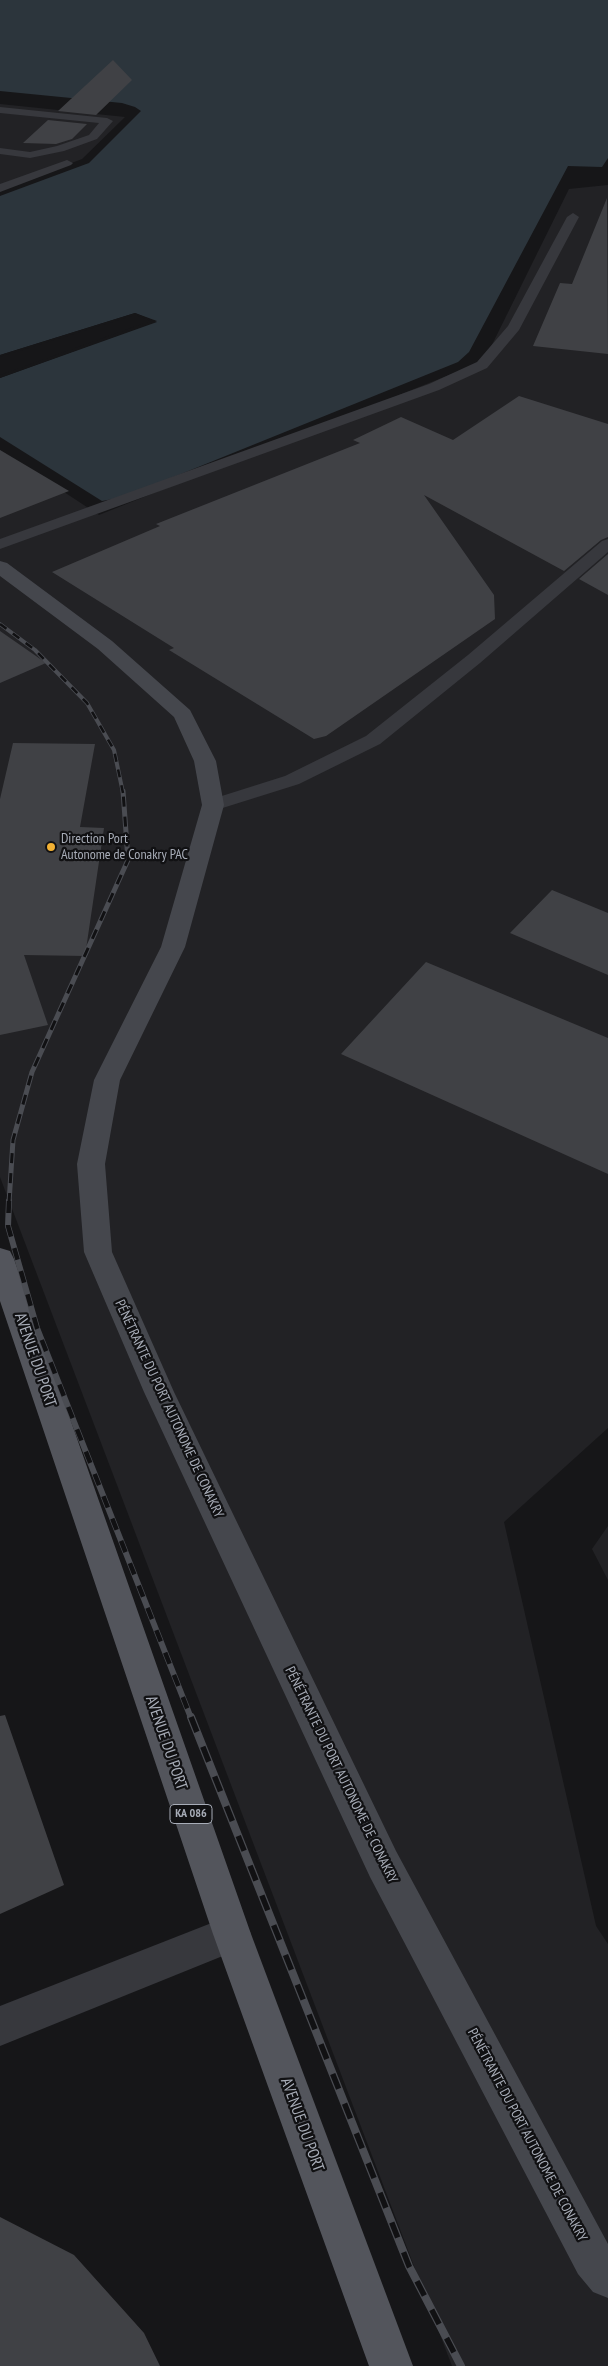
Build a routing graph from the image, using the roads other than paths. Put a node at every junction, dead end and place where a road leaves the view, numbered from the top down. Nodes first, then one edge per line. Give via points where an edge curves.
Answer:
1 (0, 110) edge
2 (0, 151) edge
3 (30, 154) junction
4 (67, 163) dead end
5 (16, 182) junction
6 (0, 188) edge
7 (573, 217) dead end
8 (0, 544) edge
9 (608, 544) edge
10 (0, 567) edge
11 (213, 805) junction
12 (0, 1259) edge
13 (232, 1934) junction
14 (0, 2026) edge
15 (608, 2277) edge
16 (391, 2366) edge

1 - 3 lane via 107,121 93,138 60,149
2 - 3 lane
3 - 5 lane via 19,165
4 - 5 lane
5 - 6 lane
7 - 8 lane via 514,327 482,365 434,387
9 - 11 lane via 373,740 292,780
10 - 11 street, PÉNÉTRANTE DU PORT AUTONOME DE CONAKRY via 105,645 183,714 205,761
11 - 15 street, PÉNÉTRANTE DU PORT AUTONOME DE CONAKRY via 173,946 107,1080 91,1164 98,1252 159,1392 382,1864 593,2259
12 - 13 main road, AVENUE DU PORT / KA 086
13 - 14 street
13 - 16 main road, AVENUE DU PORT / KA 086

